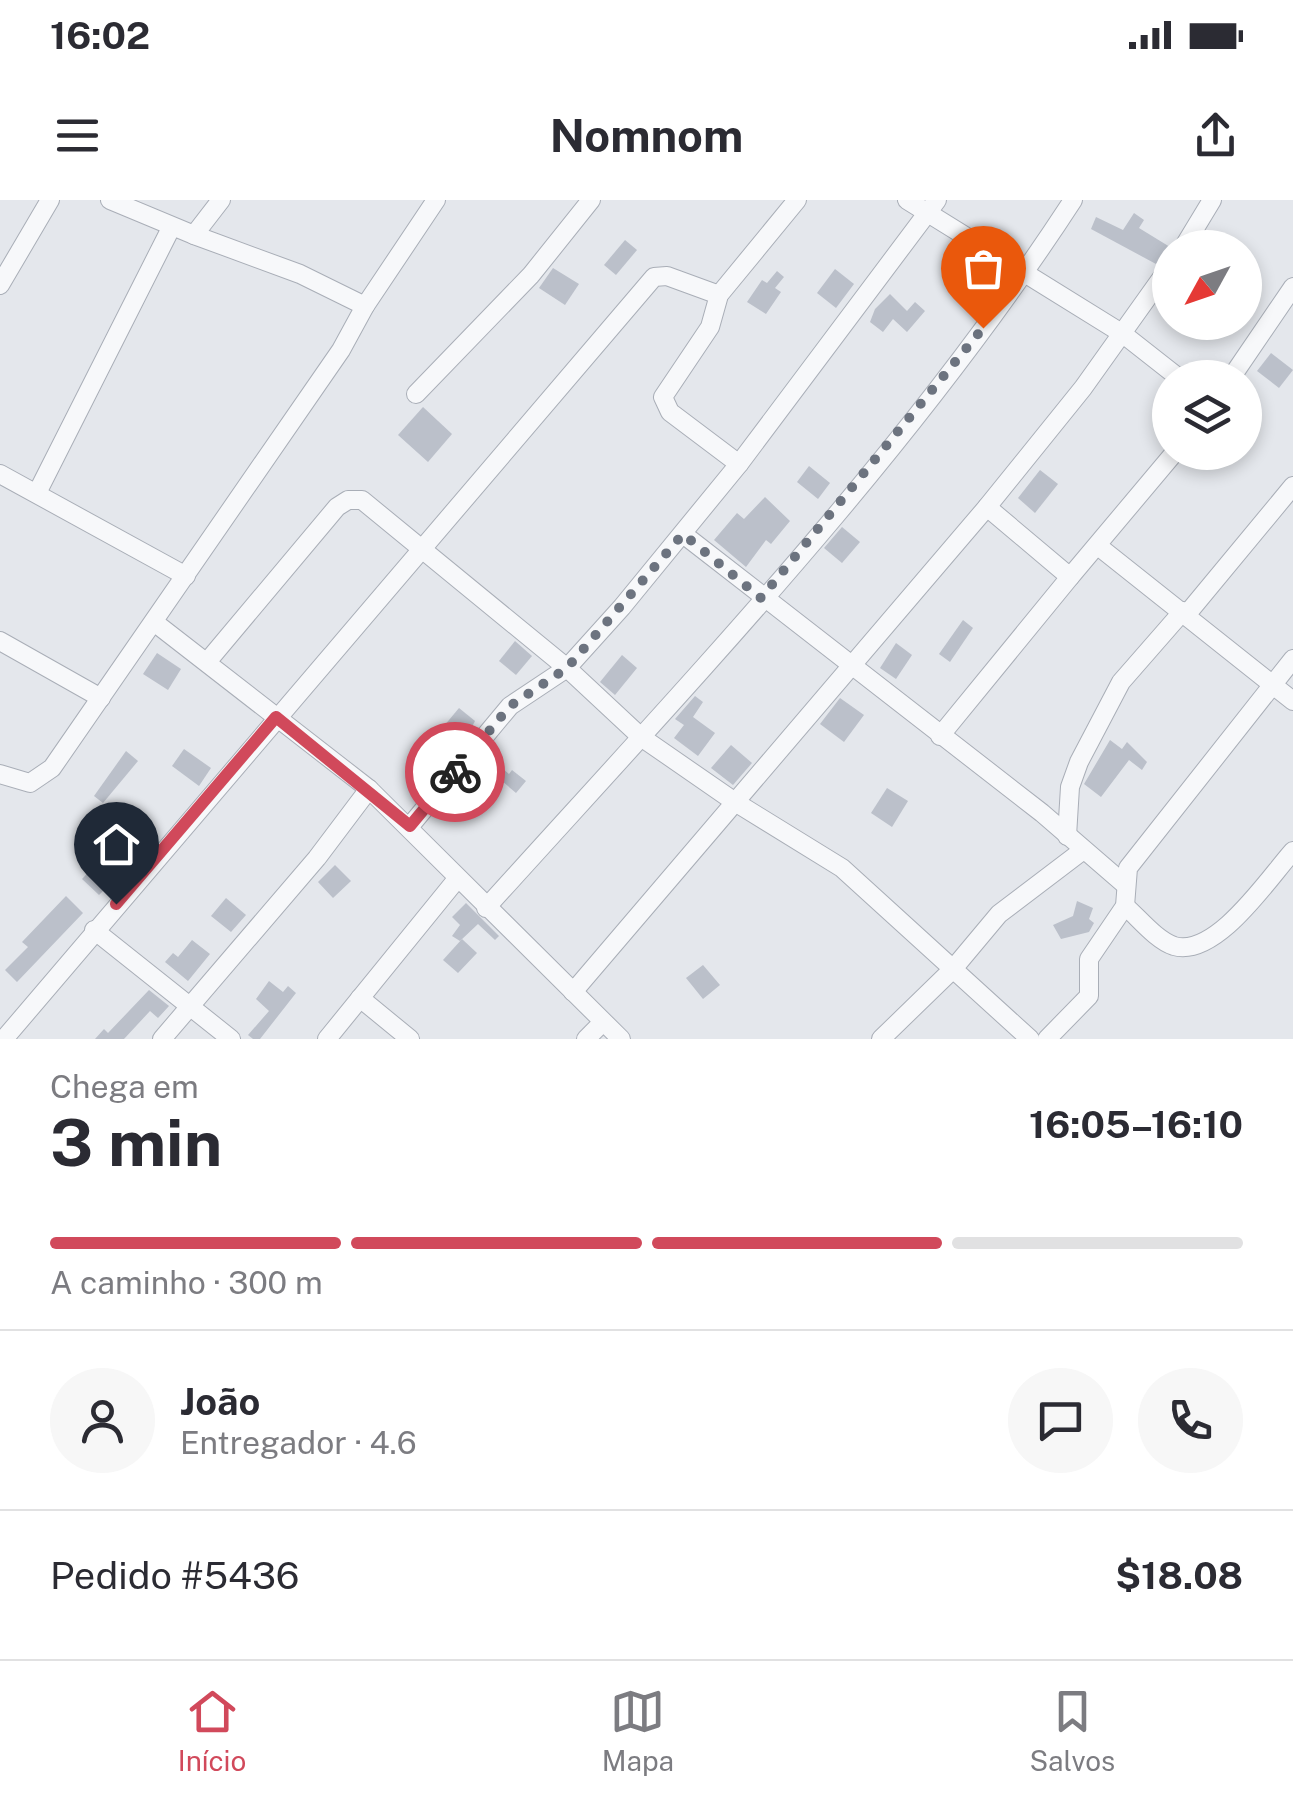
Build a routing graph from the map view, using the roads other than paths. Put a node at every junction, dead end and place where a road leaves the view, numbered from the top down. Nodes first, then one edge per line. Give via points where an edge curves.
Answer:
1 (50, 200) edge
2 (110, 200) edge
3 (221, 200) edge
4 (436, 200) edge
5 (591, 200) edge
6 (797, 200) edge
7 (906, 200) edge
8 (1073, 200) edge
9 (1212, 200) edge
10 (933, 206) edge
11 (171, 228) junction
12 (1194, 230) edge
13 (194, 235) junction
14 (1026, 272) junction
15 (0, 284) edge
16 (1293, 287) edge
17 (1152, 292) edge
18 (718, 295) junction
19 (365, 306) junction
20 (1123, 334) junction
21 (1157, 360) edge
22 (1243, 360) edge
23 (416, 394) dead end
24 (739, 464) junction
25 (1160, 470) edge
26 (0, 474) edge
27 (1293, 486) edge
28 (37, 492) junction
29 (987, 506) junction
30 (683, 534) junction
31 (1098, 546) junction
32 (421, 547) junction
33 (186, 576) junction
34 (1070, 577) junction
35 (761, 598) junction
36 (1185, 612) junction
37 (154, 622) junction
38 (0, 641) edge
39 (1293, 659) edge
40 (207, 662) junction
41 (850, 667) junction
42 (567, 668) junction
43 (1273, 685) junction
44 (101, 698) junction
45 (1293, 701) edge
46 (276, 717) junction
47 (641, 736) junction
48 (940, 736) junction
49 (0, 774) edge
50 (369, 788) junction
51 (735, 802) junction
52 (410, 826) junction
53 (1067, 836) junction
54 (1082, 851) junction
55 (1293, 851) edge
56 (457, 880) junction
57 (1124, 883) junction
58 (1124, 906) junction
59 (486, 908) junction
60 (94, 930) junction
61 (953, 969) junction
62 (573, 992) junction
63 (360, 998) junction
64 (192, 1004) junction
65 (603, 1022) junction
66 (4, 1039) edge
67 (162, 1039) edge
68 (231, 1039) edge
69 (327, 1039) edge
70 (410, 1039) edge
71 (586, 1039) edge
72 (621, 1039) edge
73 (882, 1039) edge
74 (1030, 1039) edge
75 (1047, 1039) edge

1 - 15 street
2 - 11 street
3 - 13 street
4 - 19 street
5 - 23 street via 518,290
6 - 18 street
7 - 10 street
8 - 14 street
9 - 12 street
10 - 14 street
10 - 24 street
11 - 13 street
11 - 28 street
13 - 19 street
14 - 20 street
14 - 35 street
16 - 22 street
17 - 20 street
18 - 24 street via 710,327 663,397 670,412
18 - 32 street via 654,277
19 - 33 street via 342,350
20 - 21 street
20 - 29 street
24 - 30 street
25 - 31 street
26 - 28 street
27 - 36 street
28 - 33 street
29 - 34 street
29 - 41 street
30 - 35 street
30 - 42 street
31 - 34 street
31 - 36 street
32 - 40 street via 368,502 342,502
32 - 42 street
32 - 46 street
33 - 37 street
34 - 48 street
35 - 41 street
35 - 47 street
36 - 43 street
36 - 53 street via 1128,672 1079,762
37 - 40 street
37 - 44 street
38 - 44 street
39 - 43 street
40 - 46 street
41 - 48 street
41 - 51 street
42 - 47 street
42 - 52 street via 510,706
43 - 45 street
43 - 57 street via 1173,806
44 - 49 street via 37,782
46 - 50 street
46 - 60 street
47 - 51 street
47 - 59 street
48 - 53 street
50 - 52 street
50 - 64 street
51 - 61 street via 842,868
51 - 62 street
52 - 56 street
53 - 54 street
54 - 57 street
54 - 61 street via 999,914
55 - 58 street via 1207,943 1166,942
56 - 59 street
56 - 63 street
57 - 58 street
58 - 75 street via 1089,959 1088,996
59 - 62 street
60 - 64 street
60 - 66 street
61 - 73 street
61 - 74 street
62 - 65 street
63 - 69 street
63 - 70 street
64 - 67 street
64 - 68 street
65 - 71 street
65 - 72 street

